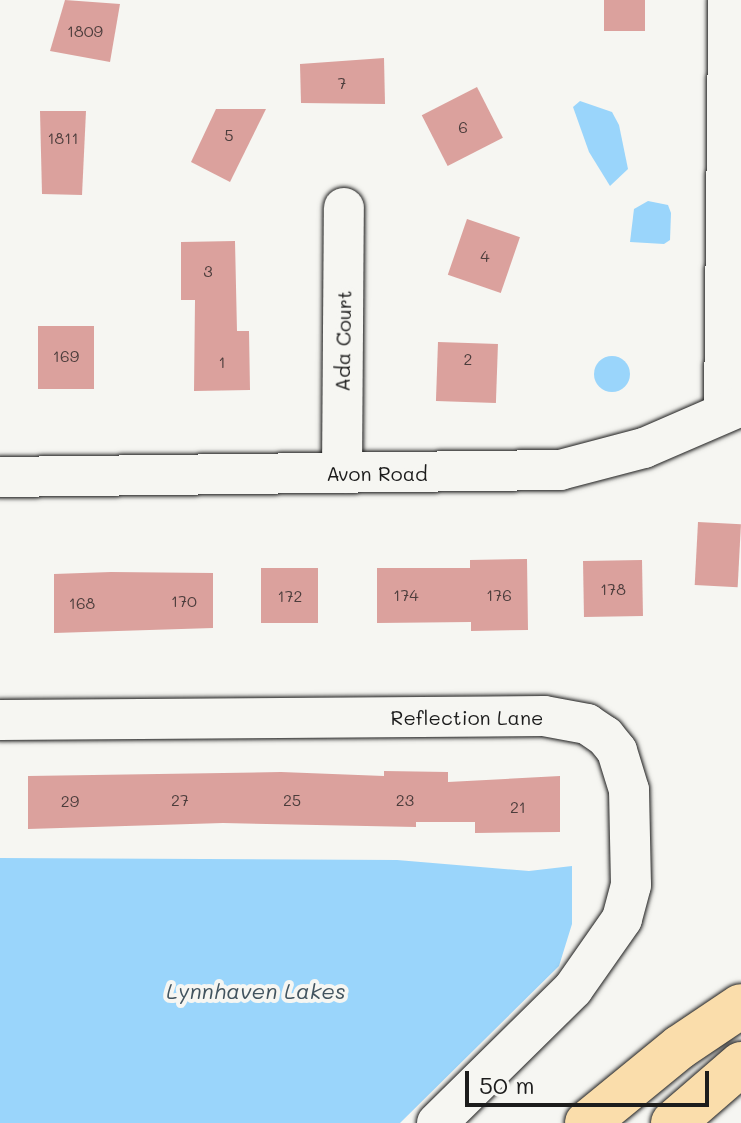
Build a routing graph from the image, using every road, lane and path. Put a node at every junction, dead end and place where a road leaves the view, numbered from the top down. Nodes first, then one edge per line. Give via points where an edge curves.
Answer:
1 (728, 0) edge
2 (344, 208) dead end
3 (732, 408) edge
4 (342, 473) junction
5 (0, 477) edge
6 (0, 720) edge
7 (741, 1006) edge
8 (741, 1064) edge
9 (437, 1123) edge
10 (587, 1123) edge
11 (673, 1123) edge

1 - 3 street
2 - 4 street, Ada Court
3 - 4 street, Avon Road via 644,448 560,470
4 - 5 street, Avon Road
6 - 9 street, Reflection Lane via 544,716 587,724 605,736 617,751 629,790 631,885 622,919 573,989
7 - 10 highway via 680,1047
8 - 11 highway

